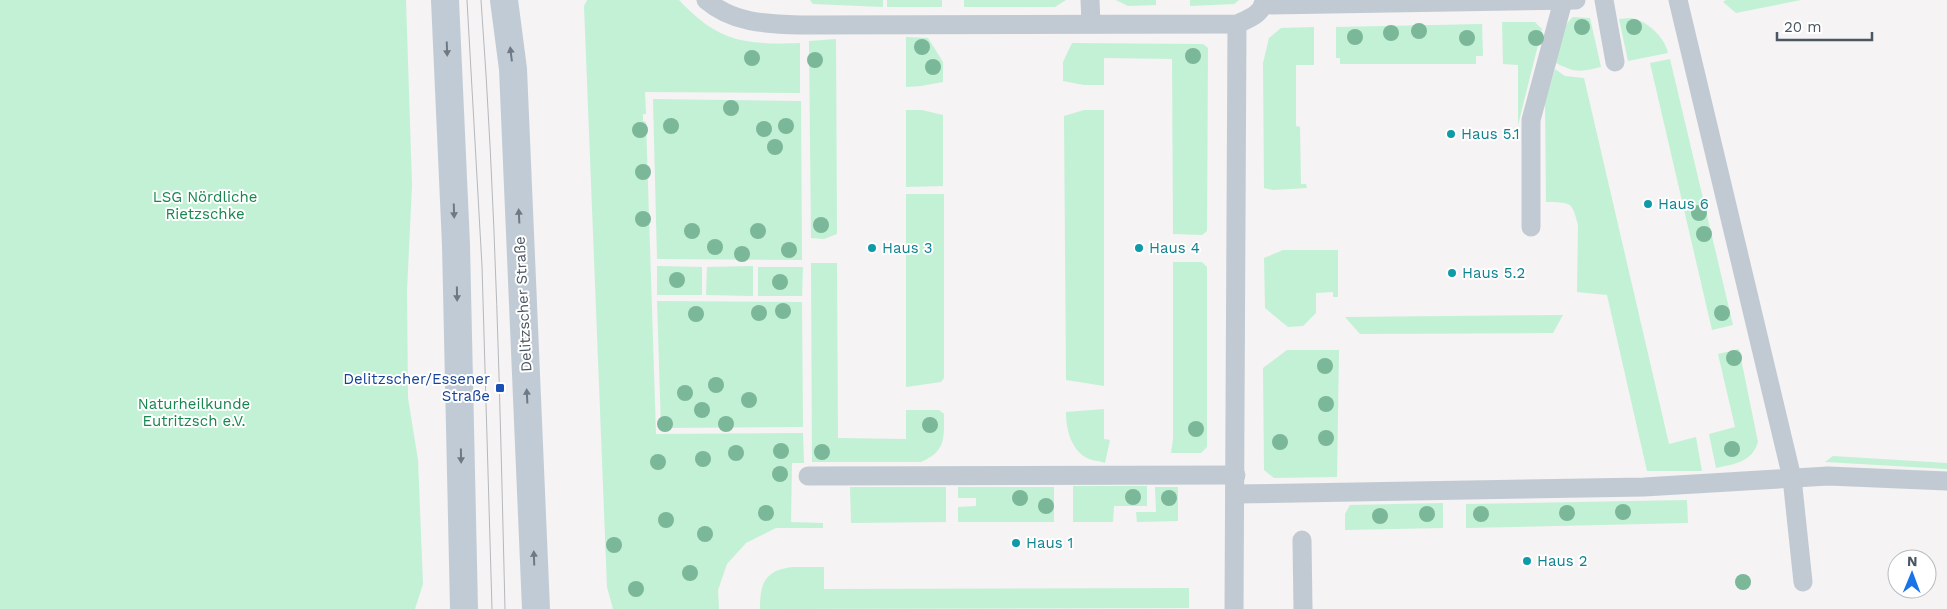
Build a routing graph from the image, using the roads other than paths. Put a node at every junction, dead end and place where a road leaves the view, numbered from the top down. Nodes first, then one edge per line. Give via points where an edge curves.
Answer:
1 (445, 0) edge
2 (504, 0) edge
3 (706, 0) edge
4 (1090, 0) edge
5 (1576, 0) edge
6 (1604, 0) edge
7 (1678, 0) edge
8 (1391, 1) edge
9 (1563, 1) edge
10 (1264, 2) edge
11 (1091, 23) junction
12 (1237, 24) junction
13 (1614, 62) dead end
14 (1531, 227) dead end
15 (1236, 475) junction
16 (808, 476) dead end
17 (1792, 478) junction
18 (1947, 481) edge
19 (1236, 494) junction
20 (1302, 540) dead end
21 (1803, 582) dead end
22 (464, 609) edge
23 (536, 609) edge
24 (1234, 609) edge
25 (1303, 609) edge

1 -> 22 main road via 456,245
23 -> 2 main road, Delitzscher Straße via 513,69
3 - 11 lane via 736,18 768,24
4 - 11 lane
5 - 9 lane
6 - 13 lane
7 - 17 lane
8 - 9 lane
8 - 10 lane
9 - 14 lane via 1531,120
10 - 12 lane via 1253,18
11 - 12 lane
12 - 15 lane
15 - 16 lane
15 - 19 lane
17 - 18 lane via 1828,476
17 - 19 lane via 1644,487
17 - 21 lane
19 - 24 lane
20 - 25 lane

